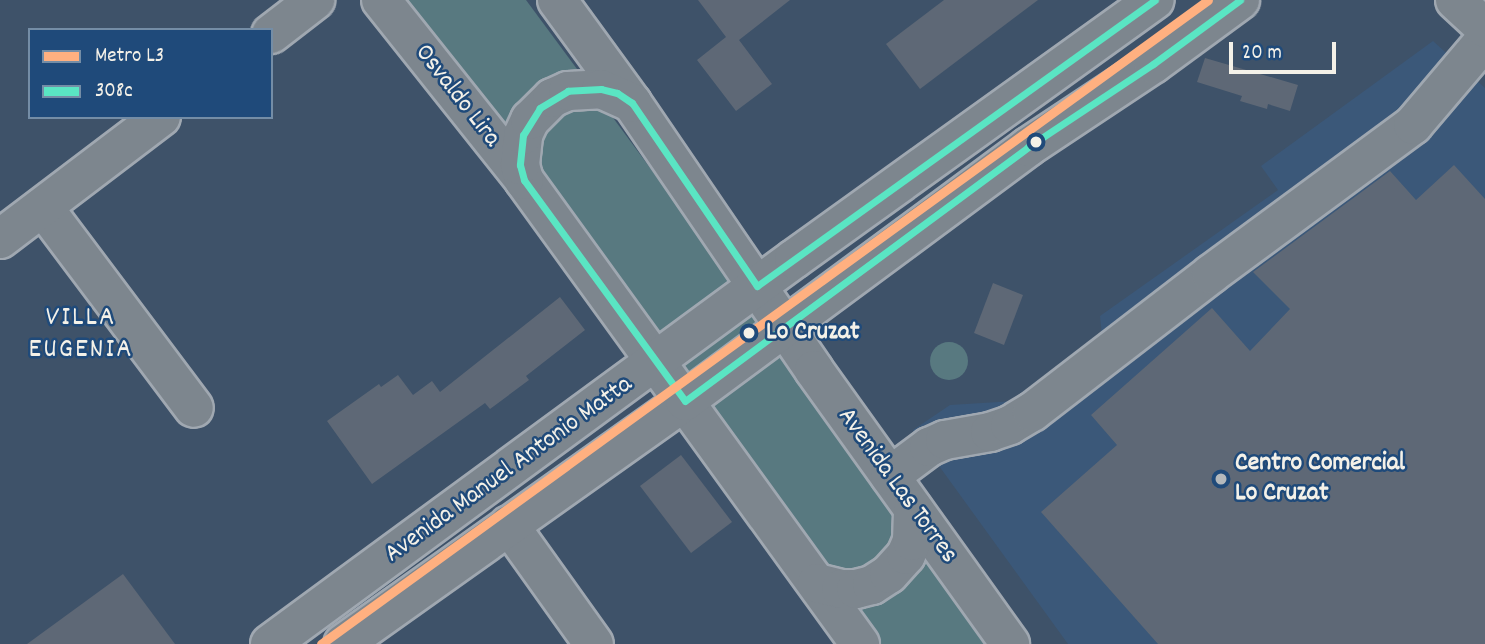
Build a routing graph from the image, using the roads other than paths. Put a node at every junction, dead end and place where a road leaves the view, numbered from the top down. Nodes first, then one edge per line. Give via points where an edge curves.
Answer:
1 (316, 0) edge
2 (381, 0) edge
3 (557, 0) edge
4 (1155, 0) edge
5 (1240, 0) edge
6 (1455, 0) edge
7 (1485, 28) edge
8 (273, 32) edge
9 (1485, 40) edge
10 (632, 103) junction
11 (158, 119) edge
12 (524, 180) junction
13 (43, 207) junction
14 (0, 239) edge
15 (757, 286) junction
16 (785, 327) junction
17 (657, 362) junction
18 (685, 401) junction
19 (194, 408) dead end
20 (890, 476) junction
21 (913, 509) junction
22 (509, 525) junction
23 (817, 583) junction
24 (270, 644) edge
25 (343, 644) edge
26 (594, 644) edge
27 (860, 644) edge
28 (1010, 644) edge

1 - 8 street
2 - 12 street, Osvaldo Lira
3 - 10 street
4 - 15 street, Avenida Manuel Antonio Matta
5 - 16 street, Avenida Manuel Antonio Matta via 1028,147
6 - 7 street
9 - 20 street via 1413,125 1031,412 990,432 929,447
10 - 12 street via 601,89 576,89 552,98 535,114 523,135 520,165
10 - 15 street
11 - 13 street
12 - 17 street, Osvaldo Lira
13 - 14 street
13 - 19 street
15 - 16 street, Avenida Las Torres
15 - 17 street, Avenida Manuel Antonio Matta
16 - 18 street, Avenida Manuel Antonio Matta
16 - 20 street, Avenida Las Torres
17 - 18 street
17 - 24 street, Avenida Manuel Antonio Matta
18 - 22 street, Avenida Manuel Antonio Matta
18 - 23 street
20 - 21 street, Avenida Las Torres
21 - 23 street via 912,541 889,574 856,589
21 - 28 street, Avenida Las Torres
22 - 25 street, Avenida Manuel Antonio Matta
22 - 26 street
23 - 27 street

